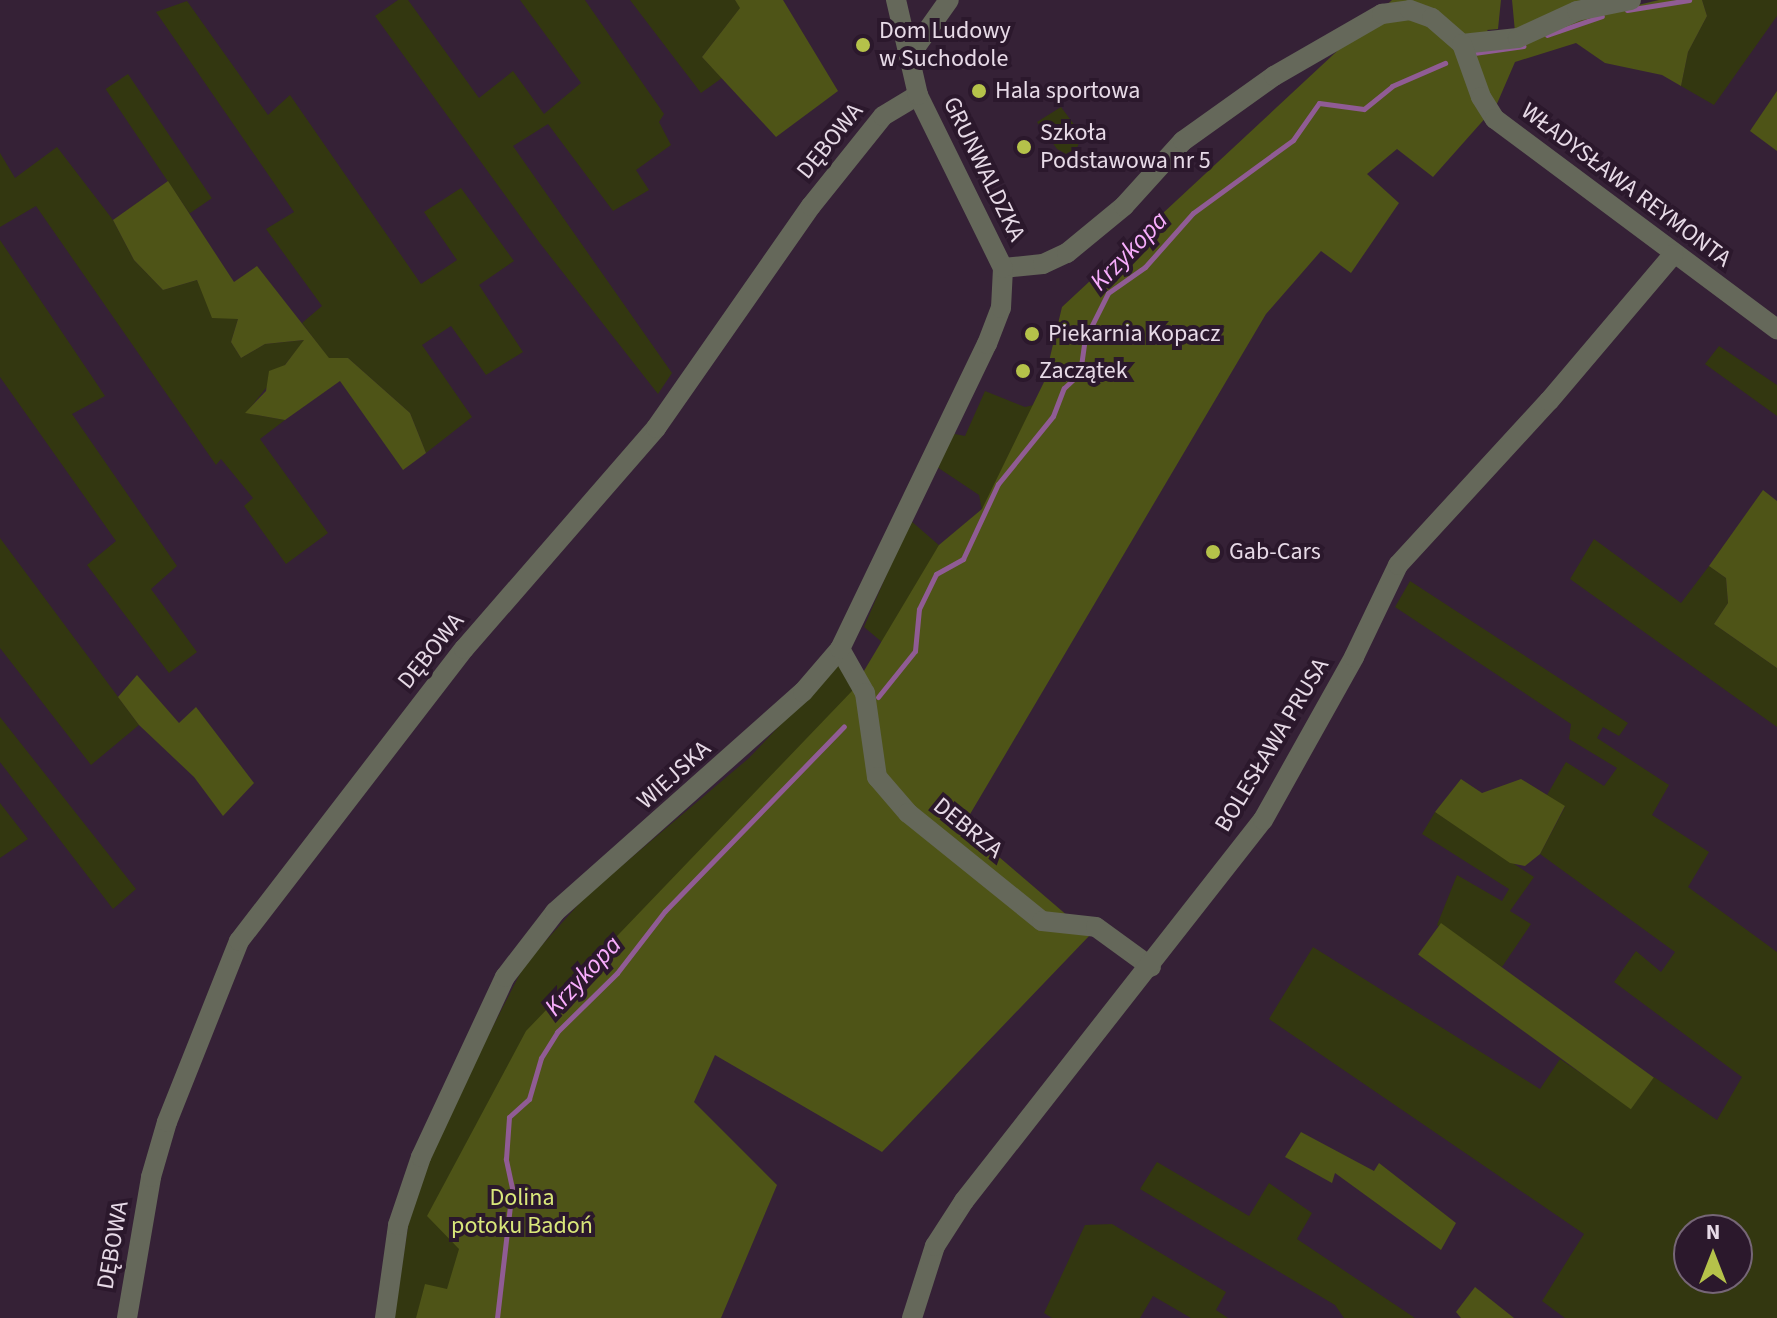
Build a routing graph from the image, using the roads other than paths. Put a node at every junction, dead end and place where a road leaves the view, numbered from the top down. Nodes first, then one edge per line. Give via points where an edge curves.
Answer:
1 (896, 0) edge
2 (949, 0) edge
3 (1631, 0) edge
4 (1462, 44) junction
5 (910, 55) junction
6 (918, 95) junction
7 (1673, 255) junction
8 (1003, 268) junction
9 (1777, 329) edge
10 (840, 649) junction
11 (1151, 967) junction
12 (127, 1318) edge
13 (385, 1318) edge
14 (912, 1318) edge

1 - 5 street, GRUNWALDZKA
2 - 5 street
3 - 4 street via 1577,11 1518,38
4 - 7 street, WŁADYSŁAWA REYMONTA via 1495,119
4 - 8 street, WŁADYSŁAWA REYMONTA via 1432,18 1410,10 1382,14 1274,76 1183,141 1124,206 1067,253 1043,264
5 - 6 street, GRUNWALDZKA
6 - 8 street, GRUNWALDZKA
6 - 12 street, DĘBOWA via 874,127 811,206 656,428 464,649 239,941 167,1122 151,1177
7 - 9 street, WŁADYSŁAWA REYMONTA
7 - 11 street, BOLESŁAWA PRUSA via 1549,401 1398,565 1354,657 1263,820
8 - 10 street, WIEJSKA via 1001,308 987,344
10 - 11 street, DEBRZA via 865,693 877,777 908,813 1042,921 1096,927
10 - 13 street, WIEJSKA via 770,723 555,912 505,977 421,1157 398,1225
11 - 14 street, BOLESŁAWA PRUSA via 964,1201 935,1246

